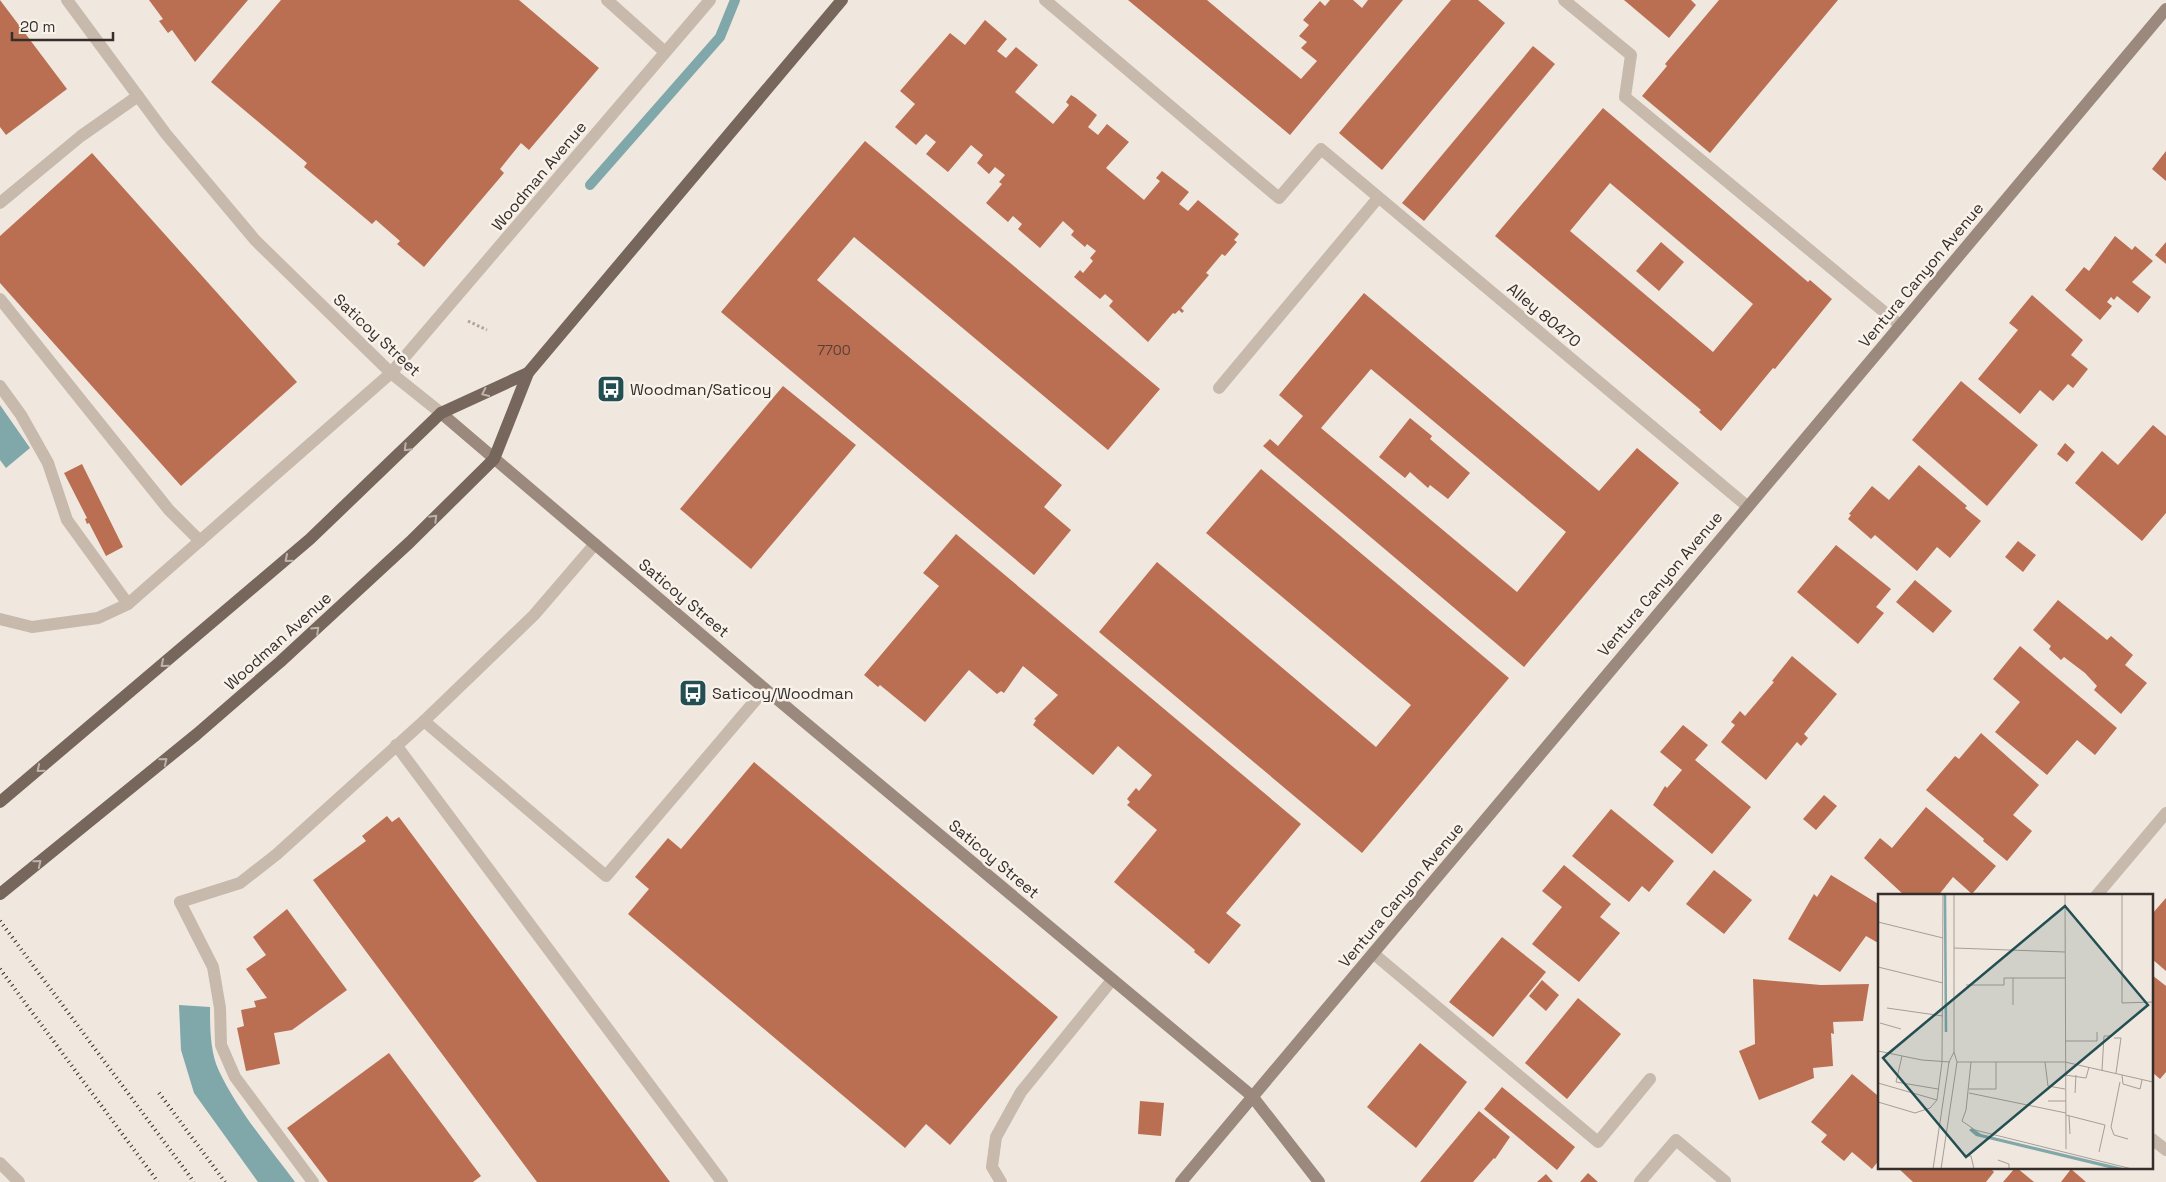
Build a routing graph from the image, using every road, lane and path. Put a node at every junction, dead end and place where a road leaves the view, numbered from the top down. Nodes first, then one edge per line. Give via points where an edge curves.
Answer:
1 (67, 0) edge
2 (607, 0) edge
3 (710, 0) edge
4 (842, 0) edge
5 (1045, 0) edge
6 (1564, 0) edge
7 (2166, 9) edge
8 (665, 52) junction
9 (138, 96) junction
10 (1378, 198) junction
11 (0, 203) edge
12 (0, 299) edge
13 (468, 321) dead end
14 (1900, 325) junction
15 (487, 330) dead end
16 (392, 373) junction
17 (528, 373) junction
18 (0, 386) edge
19 (1219, 388) dead end
20 (441, 413) junction
21 (494, 459) junction
22 (1747, 506) junction
23 (200, 541) junction
24 (595, 544) junction
25 (128, 604) junction
26 (0, 619) edge
27 (766, 689) junction
28 (424, 720) junction
29 (396, 745) junction
30 (0, 802) edge
31 (2166, 813) edge
32 (0, 894) edge
33 (2098, 894) edge
34 (1374, 954) junction
35 (1112, 980) junction
36 (1650, 1079) dead end
37 (1252, 1096) junction
38 (2154, 1141) edge
39 (2166, 1150) edge
40 (0, 1163) edge
41 (19, 1182) edge
42 (313, 1182) edge
43 (722, 1182) edge
44 (1001, 1182) edge
45 (1181, 1182) edge
46 (1319, 1182) edge
47 (1640, 1182) edge
48 (1725, 1182) edge

1 - 9 street, Saticoy Street
2 - 8 street
3 - 8 street, Woodman Avenue
4 - 17 main road, Woodman Avenue
5 - 10 street, Alley 80470 via 1279,198 1321,149
6 - 14 street via 1631,55 1625,97
7 - 14 street, Ventura Canyon Avenue
8 - 16 street, Woodman Avenue
9 - 11 street via 81,136
9 - 16 street, Saticoy Street via 255,240
10 - 19 street
10 - 22 street, Alley 80470
12 - 23 street via 169,510
13 - 15 path
14 - 22 street, Ventura Canyon Avenue
16 - 20 street, Saticoy Street
16 - 23 street, Woodman Avenue
17 -> 20 main road, Woodman Avenue
17 - 21 main road, Woodman Avenue
18 - 25 street via 22,415 48,463 67,520
20 - 21 street, Saticoy Street
20 -> 30 main road, Woodman Avenue via 310,539
21 - 24 street, Saticoy Street
32 -> 21 main road, Woodman Avenue via 268,673 410,542
22 - 34 street, Ventura Canyon Avenue
23 - 25 street, Woodman Avenue
24 - 27 street, Saticoy Street
24 - 28 street via 534,615
25 - 26 street, Woodman Avenue via 98,618 32,626
27 - 28 street via 606,876
27 - 35 street, Saticoy Street
28 - 29 street
29 - 42 street via 277,854 240,883 180,902 213,967 220,1008 221,1045 235,1076
29 - 43 street
31 - 33 street
34 - 36 street via 1598,1142
34 - 37 street, Ventura Canyon Avenue
35 - 37 street, Saticoy Street
35 - 44 street via 1016,1100 996,1137 992,1167
37 - 45 street, Ventura Canyon Avenue
37 - 46 street, Saticoy Street
38 - 39 street
40 - 41 street
47 - 48 street via 1676,1140

